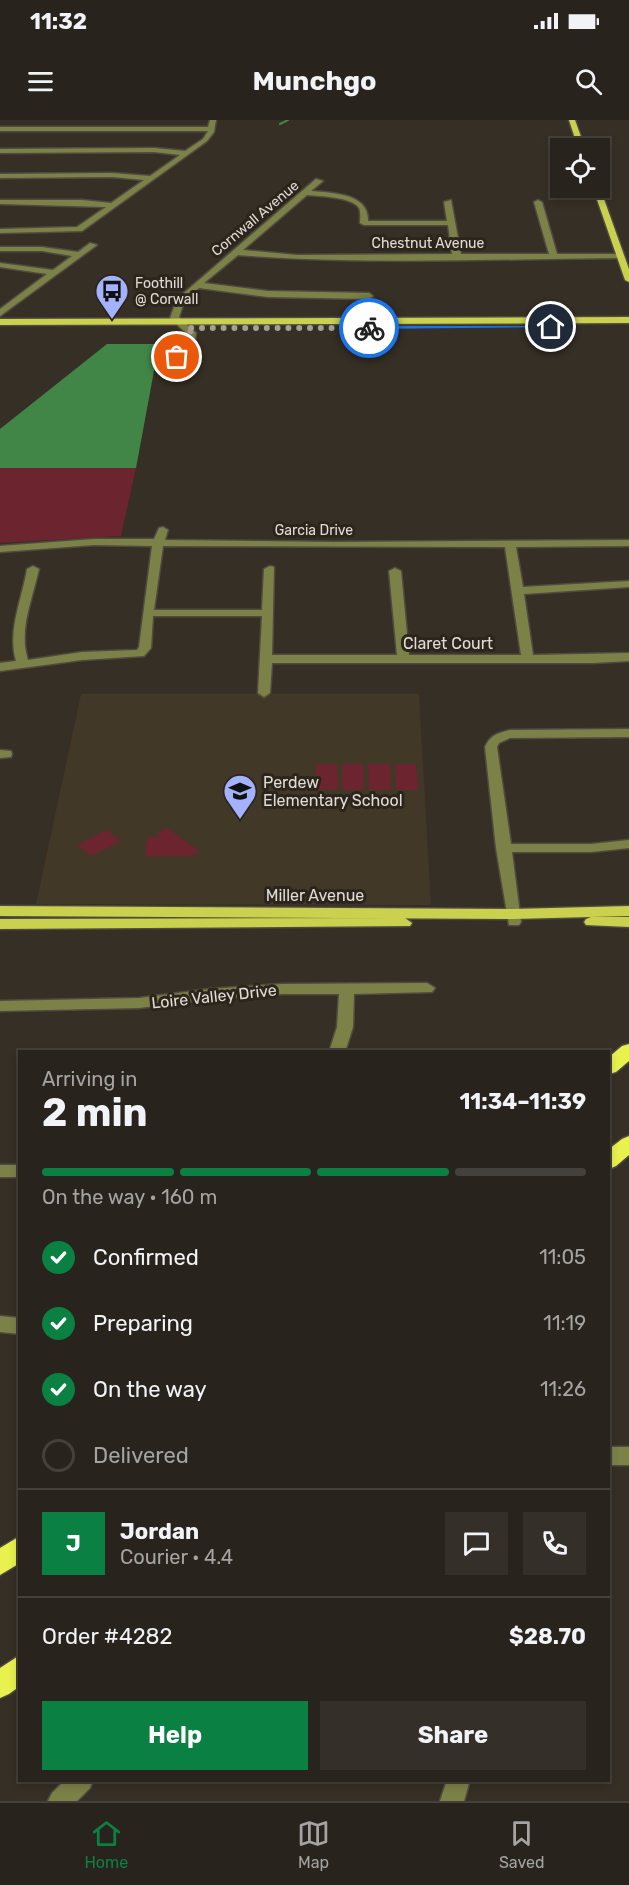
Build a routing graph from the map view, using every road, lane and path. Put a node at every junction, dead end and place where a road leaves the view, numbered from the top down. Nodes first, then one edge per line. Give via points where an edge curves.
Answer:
1 (572, 120) edge
2 (213, 124) edge
3 (0, 129) edge
4 (578, 138) edge
5 (0, 151) edge
6 (186, 153) junction
7 (0, 176) edge
8 (151, 178) junction
9 (319, 181) dead end
10 (305, 193) junction
11 (600, 198) edge
12 (0, 202) edge
13 (448, 202) dead end
14 (538, 202) dead end
15 (113, 205) junction
16 (452, 223) junction
17 (0, 231) edge
18 (93, 245) dead end
19 (70, 246) dead end
20 (0, 249) edge
21 (62, 252) junction
22 (236, 252) junction
23 (80, 255) junction
24 (555, 256) junction
25 (620, 256) junction
26 (457, 257) junction
27 (0, 265) edge
28 (55, 273) junction
29 (629, 280) edge
30 (196, 285) junction
31 (369, 296) dead end
32 (0, 298) edge
33 (17, 301) junction
34 (0, 313) edge
35 (629, 320) edge
36 (0, 322) edge
37 (183, 325) junction
38 (629, 327) edge
39 (0, 329) edge
40 (177, 357) dead end
41 (163, 530) dead end
42 (158, 543) junction
43 (510, 543) junction
44 (629, 543) edge
45 (0, 549) edge
46 (270, 568) dead end
47 (33, 570) dead end
48 (395, 571) dead end
49 (629, 584) edge
50 (517, 591) junction
51 (148, 613) junction
52 (268, 613) junction
53 (629, 657) edge
54 (266, 659) junction
55 (403, 659) junction
56 (528, 659) junction
57 (23, 663) junction
58 (0, 667) edge
59 (264, 693) dead end
60 (629, 734) edge
61 (629, 844) edge
62 (502, 848) junction
63 (0, 911) edge
64 (629, 911) edge
65 (513, 918) junction
66 (629, 922) edge
67 (0, 924) edge
68 (348, 988) junction
69 (427, 988) dead end
70 (0, 1006) edge
71 (339, 1050) edge
72 (629, 1051) edge
73 (610, 1066) edge
74 (629, 1144) edge
75 (610, 1160) edge
76 (0, 1171) edge
77 (18, 1171) edge
78 (0, 1324) edge
79 (18, 1326) edge
80 (610, 1456) edge
81 (629, 1456) edge
82 (18, 1549) edge
83 (0, 1563) edge
84 (18, 1670) edge
85 (0, 1685) edge
86 (80, 1782) edge
87 (458, 1782) edge
88 (60, 1801) edge
89 (452, 1801) edge

1 - 4 main road
2 - 3 street
2 - 6 street via 208,137
5 - 6 street
6 - 8 street
7 - 8 street
8 - 15 street
9 - 10 street, Cornwall Avenue
10 - 16 street via 357,203 364,210 364,223
10 - 22 street, Cornwall Avenue
11 - 25 main road
12 - 15 street
13 - 16 street
14 - 24 street
15 - 17 street via 77,230
16 - 26 street
18 - 23 street
19 - 21 street
20 - 21 street
21 - 23 street
22 - 26 street, Chestnut Avenue via 290,257
22 - 30 street, Cornwall Avenue
23 - 28 street
24 - 25 street, Chestnut Avenue
24 - 26 street, Chestnut Avenue
25 - 29 main road
27 - 28 street
28 - 33 street
30 - 31 street via 268,294
30 - 37 street, Cornwall Avenue via 177,308 174,318
32 - 33 street
33 - 34 street
35 - 37 main road
36 - 37 main road
37 - 38 main road
37 - 39 main road
37 - 40 street, Cornwall Avenue via 192,333 190,346
41 - 42 street
42 - 43 street, Garcia Drive
42 - 45 street, Garcia Drive via 94,542
42 - 51 street
43 - 44 street, Garcia Drive
43 - 50 street
46 - 52 street
47 - 57 street via 19,637
48 - 55 street
49 - 50 street
50 - 56 street
51 - 52 street
51 - 57 street via 146,648 140,653
52 - 54 street
53 - 56 street, Claret Court
54 - 55 street, Claret Court
54 - 59 street
55 - 56 street, Claret Court
57 - 58 street
60 - 62 street via 498,736 491,747
61 - 62 street
62 - 65 street
63 - 65 main road, Miller Avenue
64 - 65 main road, Miller Avenue
65 - 66 main road, Miller Avenue
65 - 67 main road, Miller Avenue
68 - 69 street, Loire Valley Drive
68 - 70 street, Loire Valley Drive via 210,994 139,1003
68 - 71 street
72 - 73 highway
74 - 75 highway
76 - 77 street
78 - 79 street
80 - 81 street
82 - 83 highway
84 - 85 highway
86 - 88 street
87 - 89 street

